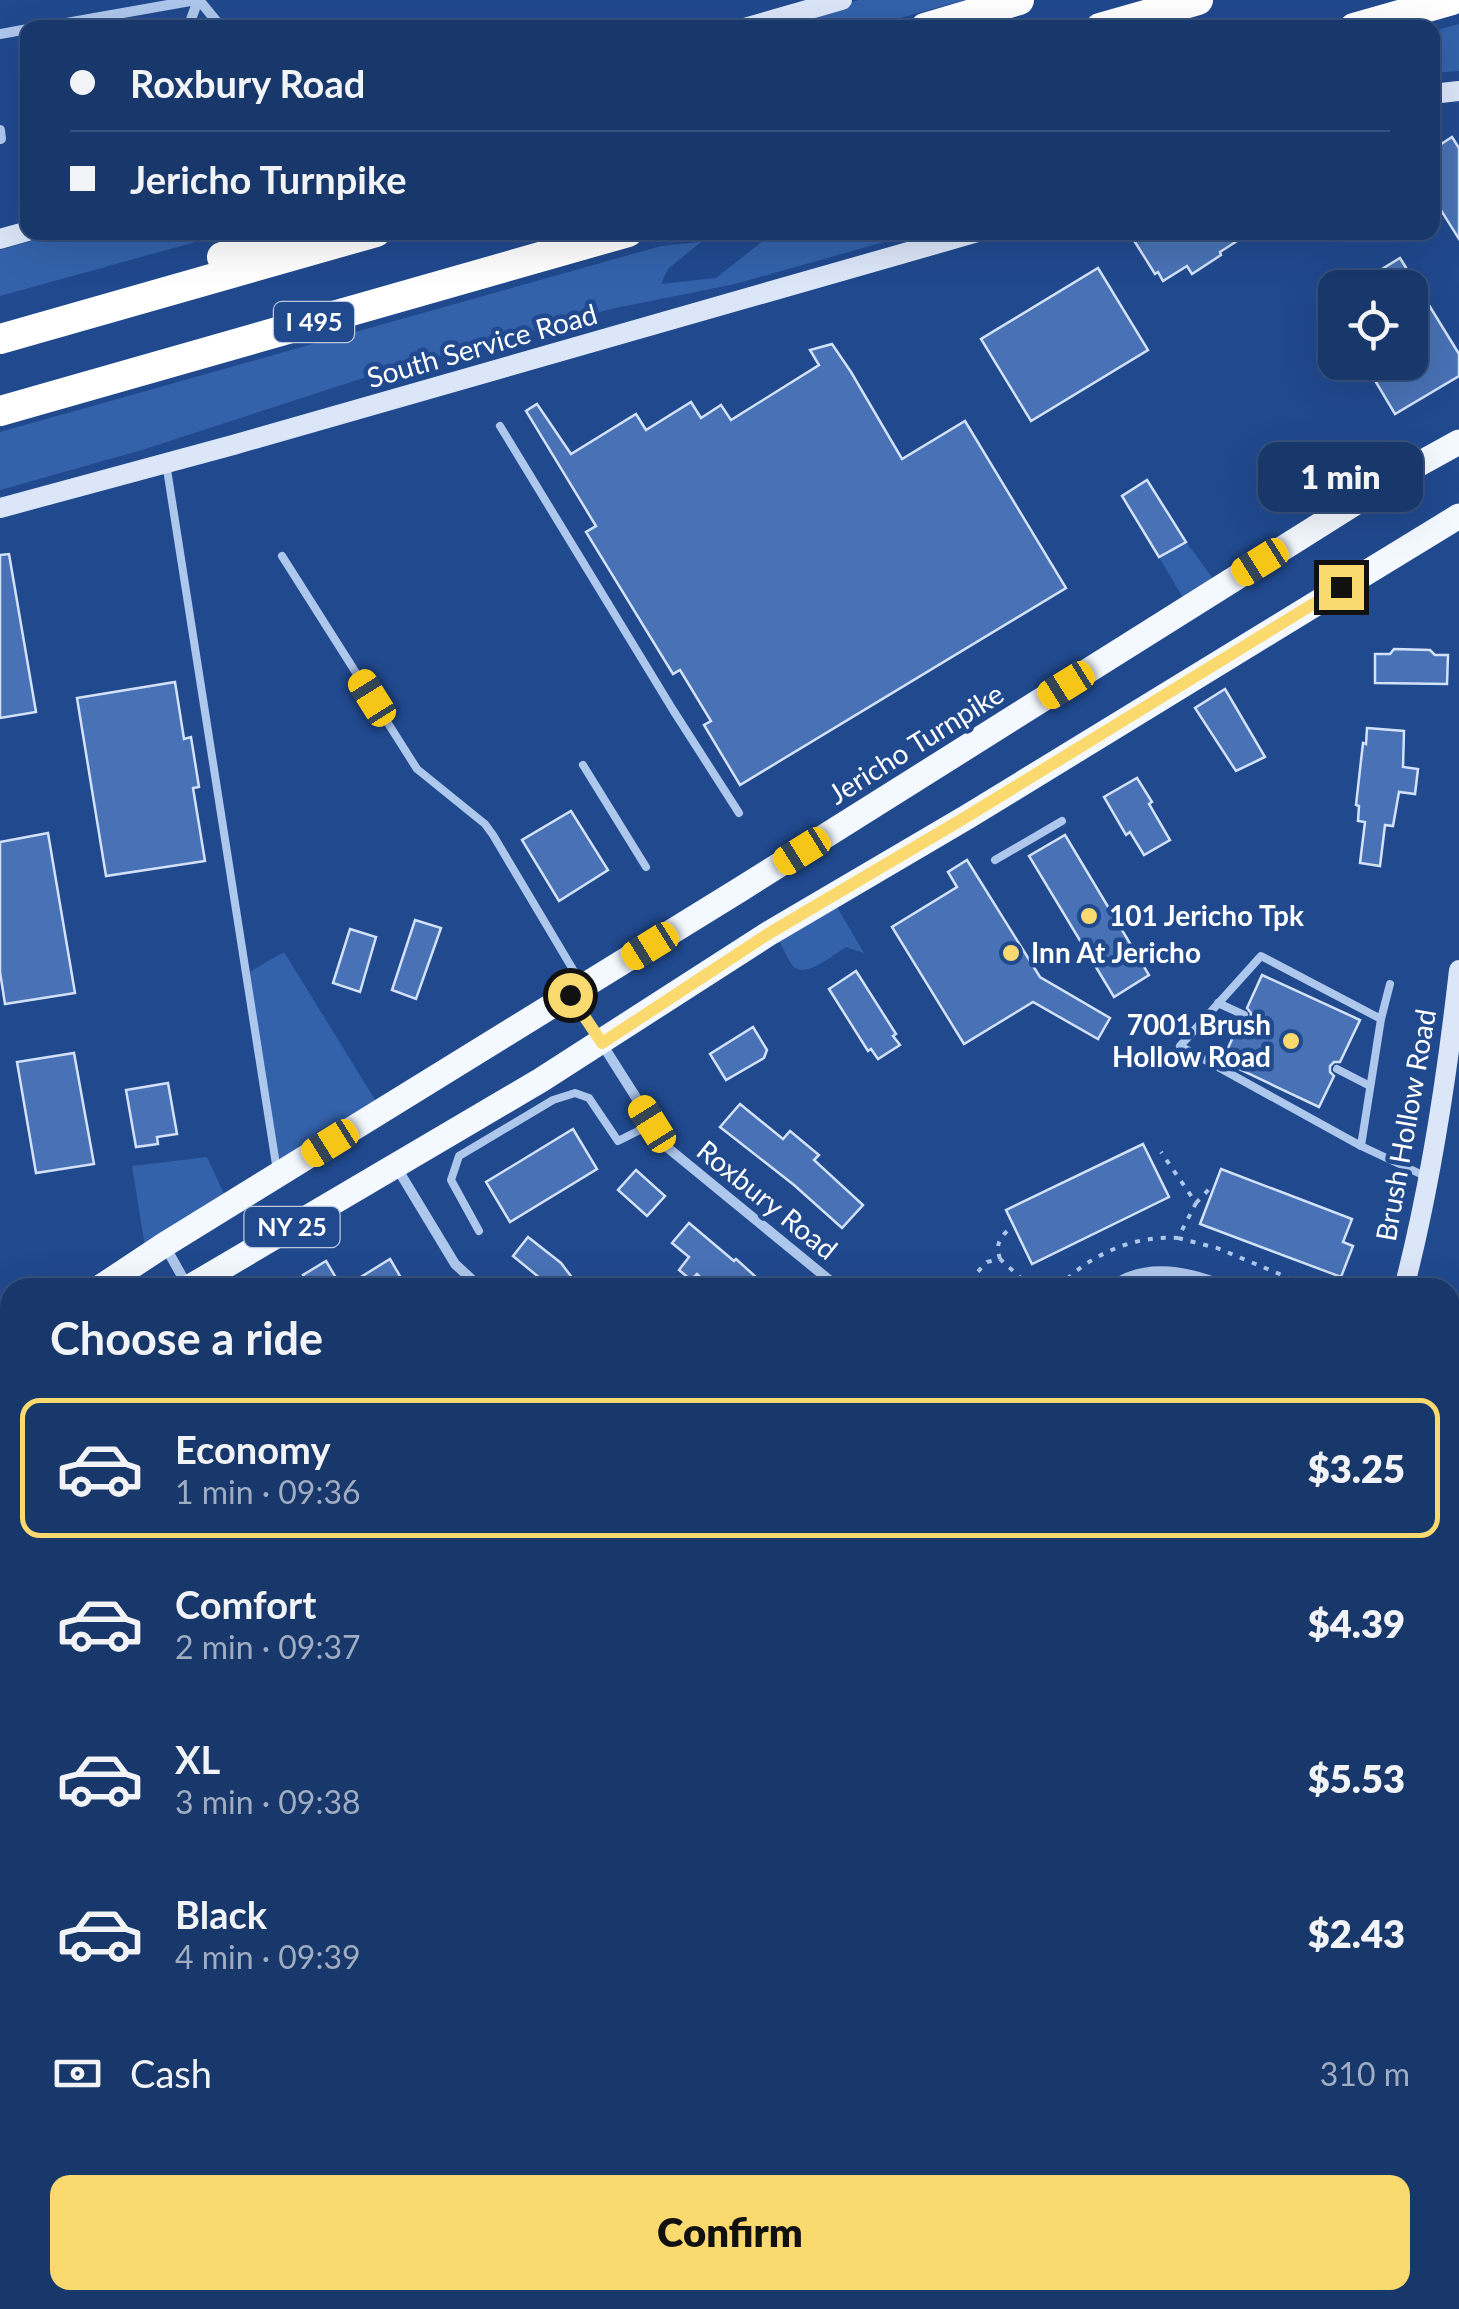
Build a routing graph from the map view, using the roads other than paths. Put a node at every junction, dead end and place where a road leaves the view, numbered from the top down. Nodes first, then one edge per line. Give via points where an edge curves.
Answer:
1 (198, 0) edge
2 (842, 0) edge
3 (1019, 0) edge
4 (1198, 0) edge
5 (1452, 0) edge
6 (84, 20) edge
7 (215, 20) edge
8 (772, 20) edge
9 (951, 20) edge
10 (1128, 20) edge
11 (1382, 20) edge
12 (268, 240) edge
13 (347, 240) edge
14 (600, 240) edge
15 (950, 240) edge
16 (0, 337) edge
17 (0, 411) edge
18 (500, 426) dead end
19 (1459, 442) edge
20 (166, 463) junction
21 (0, 508) edge
22 (1459, 516) edge
23 (282, 556) dead end
24 (583, 765) dead end
25 (738, 813) dead end
26 (1062, 821) dead end
27 (995, 860) dead end
28 (646, 867) dead end
29 (1459, 970) edge
30 (1390, 984) dead end
31 (577, 991) junction
32 (1218, 1003) junction
33 (1244, 1015) dead end
34 (1381, 1020) junction
35 (602, 1043) junction
36 (1337, 1069) dead end
37 (1370, 1086) junction
38 (547, 1090) junction
39 (652, 1124) junction
40 (453, 1146) junction
41 (1361, 1146) junction
42 (396, 1167) junction
43 (278, 1175) junction
44 (1428, 1178) junction
45 (480, 1231) dead end
46 (164, 1245) junction
47 (1140, 1274) junction
48 (114, 1278) edge
49 (183, 1278) edge
50 (204, 1278) edge
51 (470, 1278) edge
52 (827, 1278) edge
53 (1122, 1278) edge
54 (1139, 1278) edge
55 (1206, 1278) edge
56 (1407, 1278) edge

1 - 6 street
1 - 7 street
2 - 8 main road
3 - 9 highway
4 - 10 highway
5 - 11 highway
12 - 16 highway
13 - 16 highway, I 495
14 - 17 highway, I 495
15 - 20 main road, South Service Road
18 - 25 lane
19 - 31 main road, Jericho Turnpike / NY 25
20 - 21 main road, South Service Road
20 - 43 lane
22 - 35 main road, NY 25 via 768,934
23 - 31 lane via 417,768 493,835
24 - 28 lane
26 - 27 lane
29 - 44 main road, Brush Hollow Road
30 - 34 lane
31 - 35 street, Roxbury Road
31 - 43 main road, Jericho Turnpike / NY 25
32 - 33 lane
32 - 34 lane via 1261,956
32 - 41 lane via 1180,1046
34 - 37 lane
35 - 38 main road, NY 25
35 - 39 street, Roxbury Road
36 - 37 lane
37 - 41 lane
38 - 39 lane via 589,1098 618,1141
38 - 40 main road, NY 25
39 - 52 street, Roxbury Road via 668,1148
40 - 42 main road, NY 25
40 - 45 lane via 451,1180
41 - 44 lane
42 - 50 main road, NY 25
42 - 51 street
43 - 46 main road, Jericho Turnpike / NY 25
44 - 56 main road, Brush Hollow Road
46 - 48 main road, Jericho Turnpike / NY 25
46 - 49 street
47 - 53 street
47 - 54 street
47 - 55 street via 1160,1270

